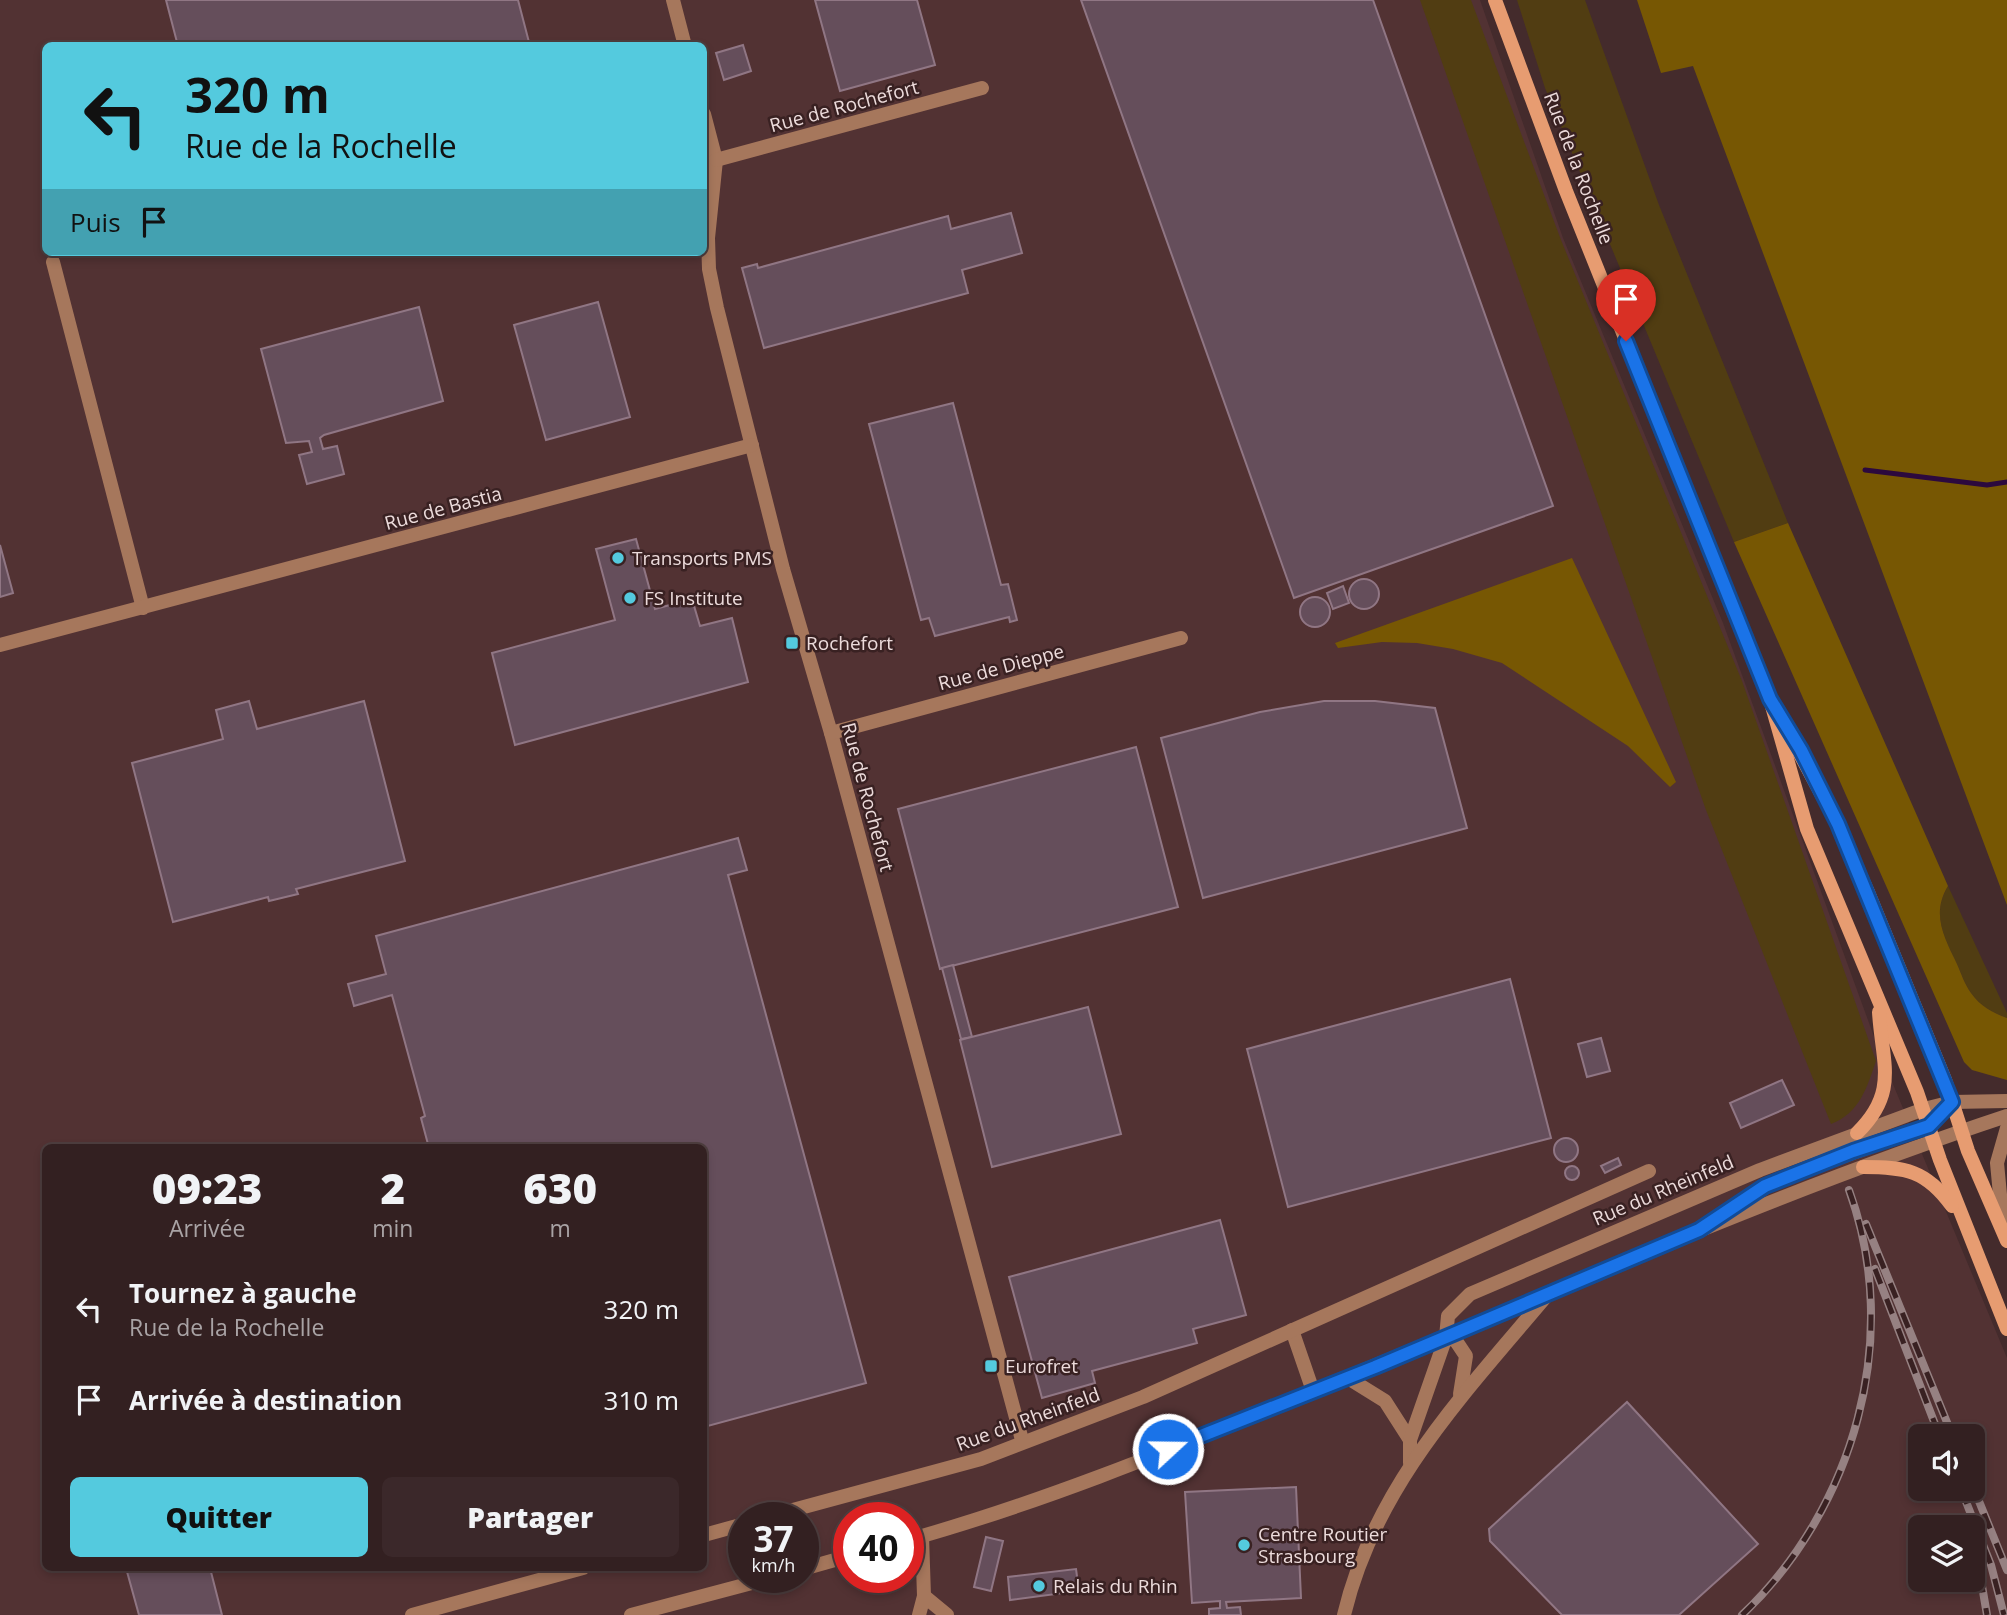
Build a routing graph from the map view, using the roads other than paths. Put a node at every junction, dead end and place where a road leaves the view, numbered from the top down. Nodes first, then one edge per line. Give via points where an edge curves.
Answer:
1 (673, 0) edge
2 (1495, 0) edge
3 (684, 42) edge
4 (982, 88) dead end
5 (707, 126) edge
6 (716, 160) junction
7 (54, 262) dead end
8 (752, 445) junction
9 (143, 608) junction
10 (1181, 638) dead end
11 (0, 645) edge
12 (1770, 699) junction
13 (831, 733) junction
14 (1878, 1000) junction
15 (2007, 1101) edge
16 (1952, 1102) junction
17 (1924, 1109) junction
18 (2007, 1116) edge
19 (1929, 1126) junction
20 (2007, 1128) edge
21 (1960, 1132) junction
22 (1857, 1133) junction
23 (1934, 1142) junction
24 (1863, 1167) junction
25 (1649, 1171) dead end
26 (1964, 1221) junction
27 (1699, 1230) junction
28 (2006, 1238) edge
29 (1548, 1294) junction
30 (2007, 1329) edge
31 (1292, 1330) junction
32 (1446, 1336) junction
33 (1349, 1378) junction
34 (1313, 1391) junction
35 (1460, 1395) junction
36 (1022, 1440) junction
37 (1410, 1440) junction
38 (1410, 1463) junction
39 (819, 1503) edge
40 (728, 1528) edge
41 (707, 1534) edge
42 (924, 1535) edge
43 (572, 1571) edge
44 (728, 1589) edge
45 (924, 1593) edge
46 (924, 1596) junction
47 (412, 1615) edge
48 (631, 1615) edge
49 (919, 1615) edge
50 (947, 1615) edge
51 (1344, 1615) edge

1 - 3 street
2 - 12 main road, Rue de la Rochelle via 1566,191
4 - 6 street, Rue de Rochefort
5 - 6 street, Rue de Rochefort
6 - 8 street, Rue de Rochefort via 709,269
7 - 9 street
8 - 9 street, Rue de Bastia
8 - 13 street, Rue de Rochefort
9 - 11 street, Rue de Bastia
10 - 13 street, Rue de Dieppe
12 - 14 main road, Rue de la Rochelle via 1807,829
12 - 16 main road, Rue de la Rochelle via 1838,824
13 - 36 street, Rue de Rochefort
14 - 17 main road, Rue de la Rochelle
14 - 22 main road via 1886,1083 1879,1105
15 - 16 street, Rue du Rheinfeld
16 - 17 street, Rue du Rheinfeld
16 - 19 street, Rue du Rheinfeld
16 - 21 main road, Rue de la Rochelle
17 - 19 main road, Rue de la Rochelle
17 - 22 street, Rue du Rheinfeld
18 - 21 street, Rue du Rheinfeld
19 - 23 main road, Rue de la Rochelle
19 - 27 street, Rue du Rheinfeld via 1765,1186
20 - 28 street via 1997,1163
21 - 23 street, Rue du Rheinfeld
21 - 28 main road, Rue de la Rochelle
22 - 32 street, Rue du Rheinfeld via 1492,1283 1455,1305 1448,1315
23 - 24 street, Rue du Rheinfeld
23 - 26 main road, Rue de la Rochelle
24 - 26 main road via 1912,1171 1944,1194
24 - 27 street, Rue du Rheinfeld
25 - 31 street, Rue du Rheinfeld
26 - 30 main road, Rue de la Rochelle
27 - 29 street, Rue du Rheinfeld
29 - 32 street, Rue du Rheinfeld
29 - 35 street
31 - 34 street
31 - 36 street, Rue du Rheinfeld via 1143,1397
32 - 33 street, Rue du Rheinfeld
32 - 35 street via 1456,1341 1466,1356
32 - 37 street
33 - 34 street, Rue du Rheinfeld
33 - 37 street via 1385,1401
34 - 42 street, Rue du Rheinfeld via 1035,1499
35 - 38 street
36 - 39 street, Rue du Rheinfeld via 981,1459
37 - 38 street
38 - 51 street via 1362,1554
40 - 41 street
43 - 47 street
44 - 48 street
45 - 46 street
46 - 49 street
46 - 50 street

